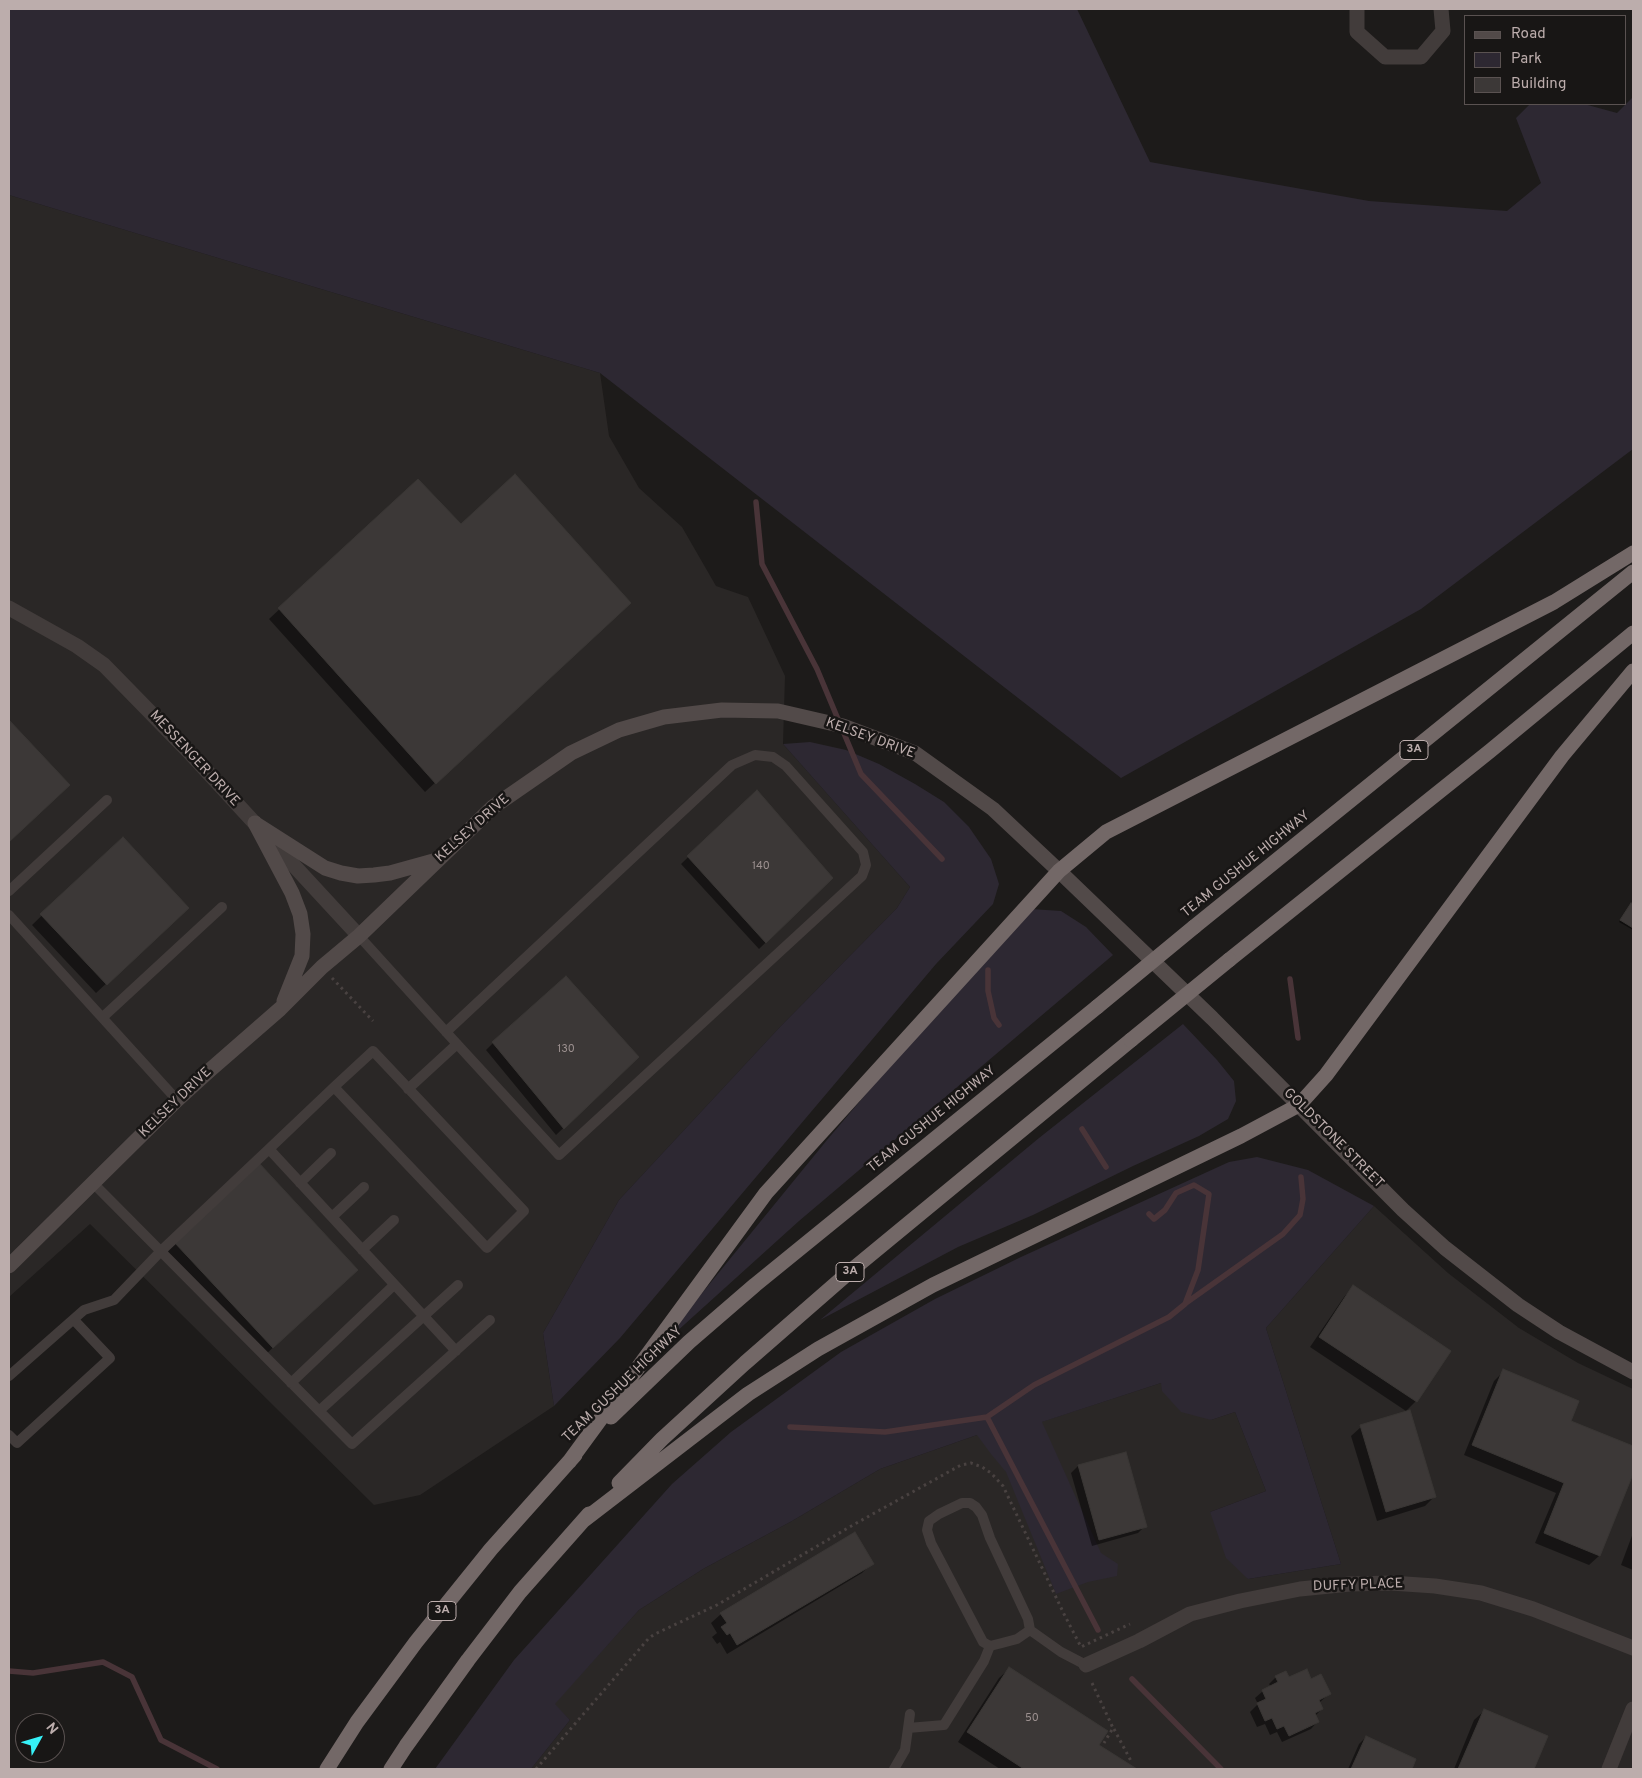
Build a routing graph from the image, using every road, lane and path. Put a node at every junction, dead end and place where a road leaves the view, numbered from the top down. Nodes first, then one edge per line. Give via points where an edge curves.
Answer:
1 (1357, 9) edge
2 (1441, 9) edge
3 (1633, 553) edge
4 (1633, 572) edge
5 (9, 608) edge
6 (1633, 633) edge
7 (1633, 671) edge
8 (107, 800) dead end
9 (255, 822) junction
10 (439, 859) junction
11 (1059, 871) junction
12 (9, 891) edge
13 (222, 907) dead end
14 (9, 915) edge
15 (359, 936) junction
16 (322, 967) junction
17 (280, 1009) junction
18 (103, 1017) junction
19 (373, 1021) dead end
20 (446, 1032) junction
21 (457, 1044) junction
22 (334, 1087) junction
23 (408, 1088) junction
24 (177, 1100) junction
25 (1299, 1105) junction
26 (268, 1149) junction
27 (331, 1153) dead end
28 (300, 1183) junction
29 (94, 1184) junction
30 (364, 1186) dead end
31 (332, 1217) junction
32 (394, 1220) dead end
33 (362, 1250) junction
34 (161, 1251) junction
35 (9, 1266) edge
36 (394, 1285) junction
37 (458, 1285) dead end
38 (423, 1317) junction
39 (74, 1320) junction
40 (490, 1320) dead end
41 (456, 1351) junction
42 (1633, 1372) edge
43 (9, 1376) edge
44 (292, 1383) junction
45 (319, 1411) junction
46 (9, 1436) edge
47 (568, 1462) junction
48 (584, 1520) junction
49 (1130, 1624) dead end
50 (1030, 1630) junction
51 (990, 1646) junction
52 (1633, 1648) edge
53 (1086, 1665) joint
54 (1092, 1683) dead end
55 (1633, 1709) edge
56 (910, 1714) dead end
57 (908, 1728) junction
58 (1113, 1728) junction
59 (1104, 1744) dead end
60 (1131, 1761) dead end
61 (326, 1769) edge
62 (392, 1769) edge
63 (536, 1769) edge
64 (894, 1769) edge
65 (1609, 1769) edge

1 - 2 street via 1358,32 1385,58 1421,57 1443,31
3 - 11 highway via 1554,602 1106,832
4 - 47 highway, TEAM GUSHUE HIGHWAY / 3A, bridge via 755,1285 689,1342
5 - 9 street, MESSENGER DRIVE via 104,665
6 - 48 highway, 3A, bridge via 847,1274 662,1439
7 - 25 highway via 1562,756 1332,1067
8 - 12 lane
9 - 10 main road via 324,868 341,873 358,876 390,873
9 - 15 street, MESSENGER DRIVE
9 - 17 main road via 292,893 303,934 302,956
10 - 11 main road, KELSEY DRIVE via 493,807 525,784 572,753 619,730 664,717 722,710 778,711 844,726 915,753 993,810
10 - 15 main road, KELSEY DRIVE
11 - 25 main road, GOLDSTONE STREET
11 - 47 highway via 766,1193
13 - 18 lane
14 - 18 lane
15 - 16 main road, KELSEY DRIVE
15 - 20 lane
16 - 17 main road, KELSEY DRIVE
16 - 19 path
17 - 24 main road, KELSEY DRIVE
18 - 24 lane
20 - 21 lane
20 - 21 lane via 732,765 755,755 772,757 786,766 863,852 866,865 862,876 559,1155
21 - 23 lane
22 - 23 lane via 373,1051
22 - 23 lane via 487,1248 524,1211
22 - 26 lane
24 - 29 main road, KELSEY DRIVE
25 - 42 main road, GOLDSTONE STREET via 1403,1210 1482,1279 1558,1332
25 - 48 highway via 1242,1136 933,1285 818,1349 748,1394
26 - 28 lane
26 - 34 lane
27 - 28 lane
28 - 31 lane
29 - 34 lane
29 - 35 main road, KELSEY DRIVE
30 - 31 lane
31 - 33 lane
32 - 33 lane
33 - 36 lane
34 - 39 lane via 114,1300 84,1310
34 - 44 lane
36 - 38 lane
36 - 44 lane
37 - 38 lane
38 - 41 lane
38 - 45 lane
39 - 43 lane
39 - 46 lane via 110,1358 17,1443
40 - 41 lane
41 - 45 lane via 352,1444
44 - 45 lane
47 - 61 highway, TEAM GUSHUE HIGHWAY / 3A via 491,1549 416,1642
48 - 62 highway, 3A via 520,1592
49 - 63 path via 1081,1647 1003,1486 982,1467 961,1465 717,1605 649,1638
50 - 51 lane via 1017,1639
50 - 51 lane via 982,1515 970,1503 962,1503 929,1521 927,1530 983,1642
50 - 53 lane
51 - 57 lane via 944,1725
52 - 53 street, DUFFY PLACE via 1533,1609 1481,1593 1435,1586 1350,1584 1300,1589 1190,1614
54 - 58 path
55 - 65 street
56 - 57 lane
57 - 64 lane via 905,1750
58 - 59 path
58 - 60 path

